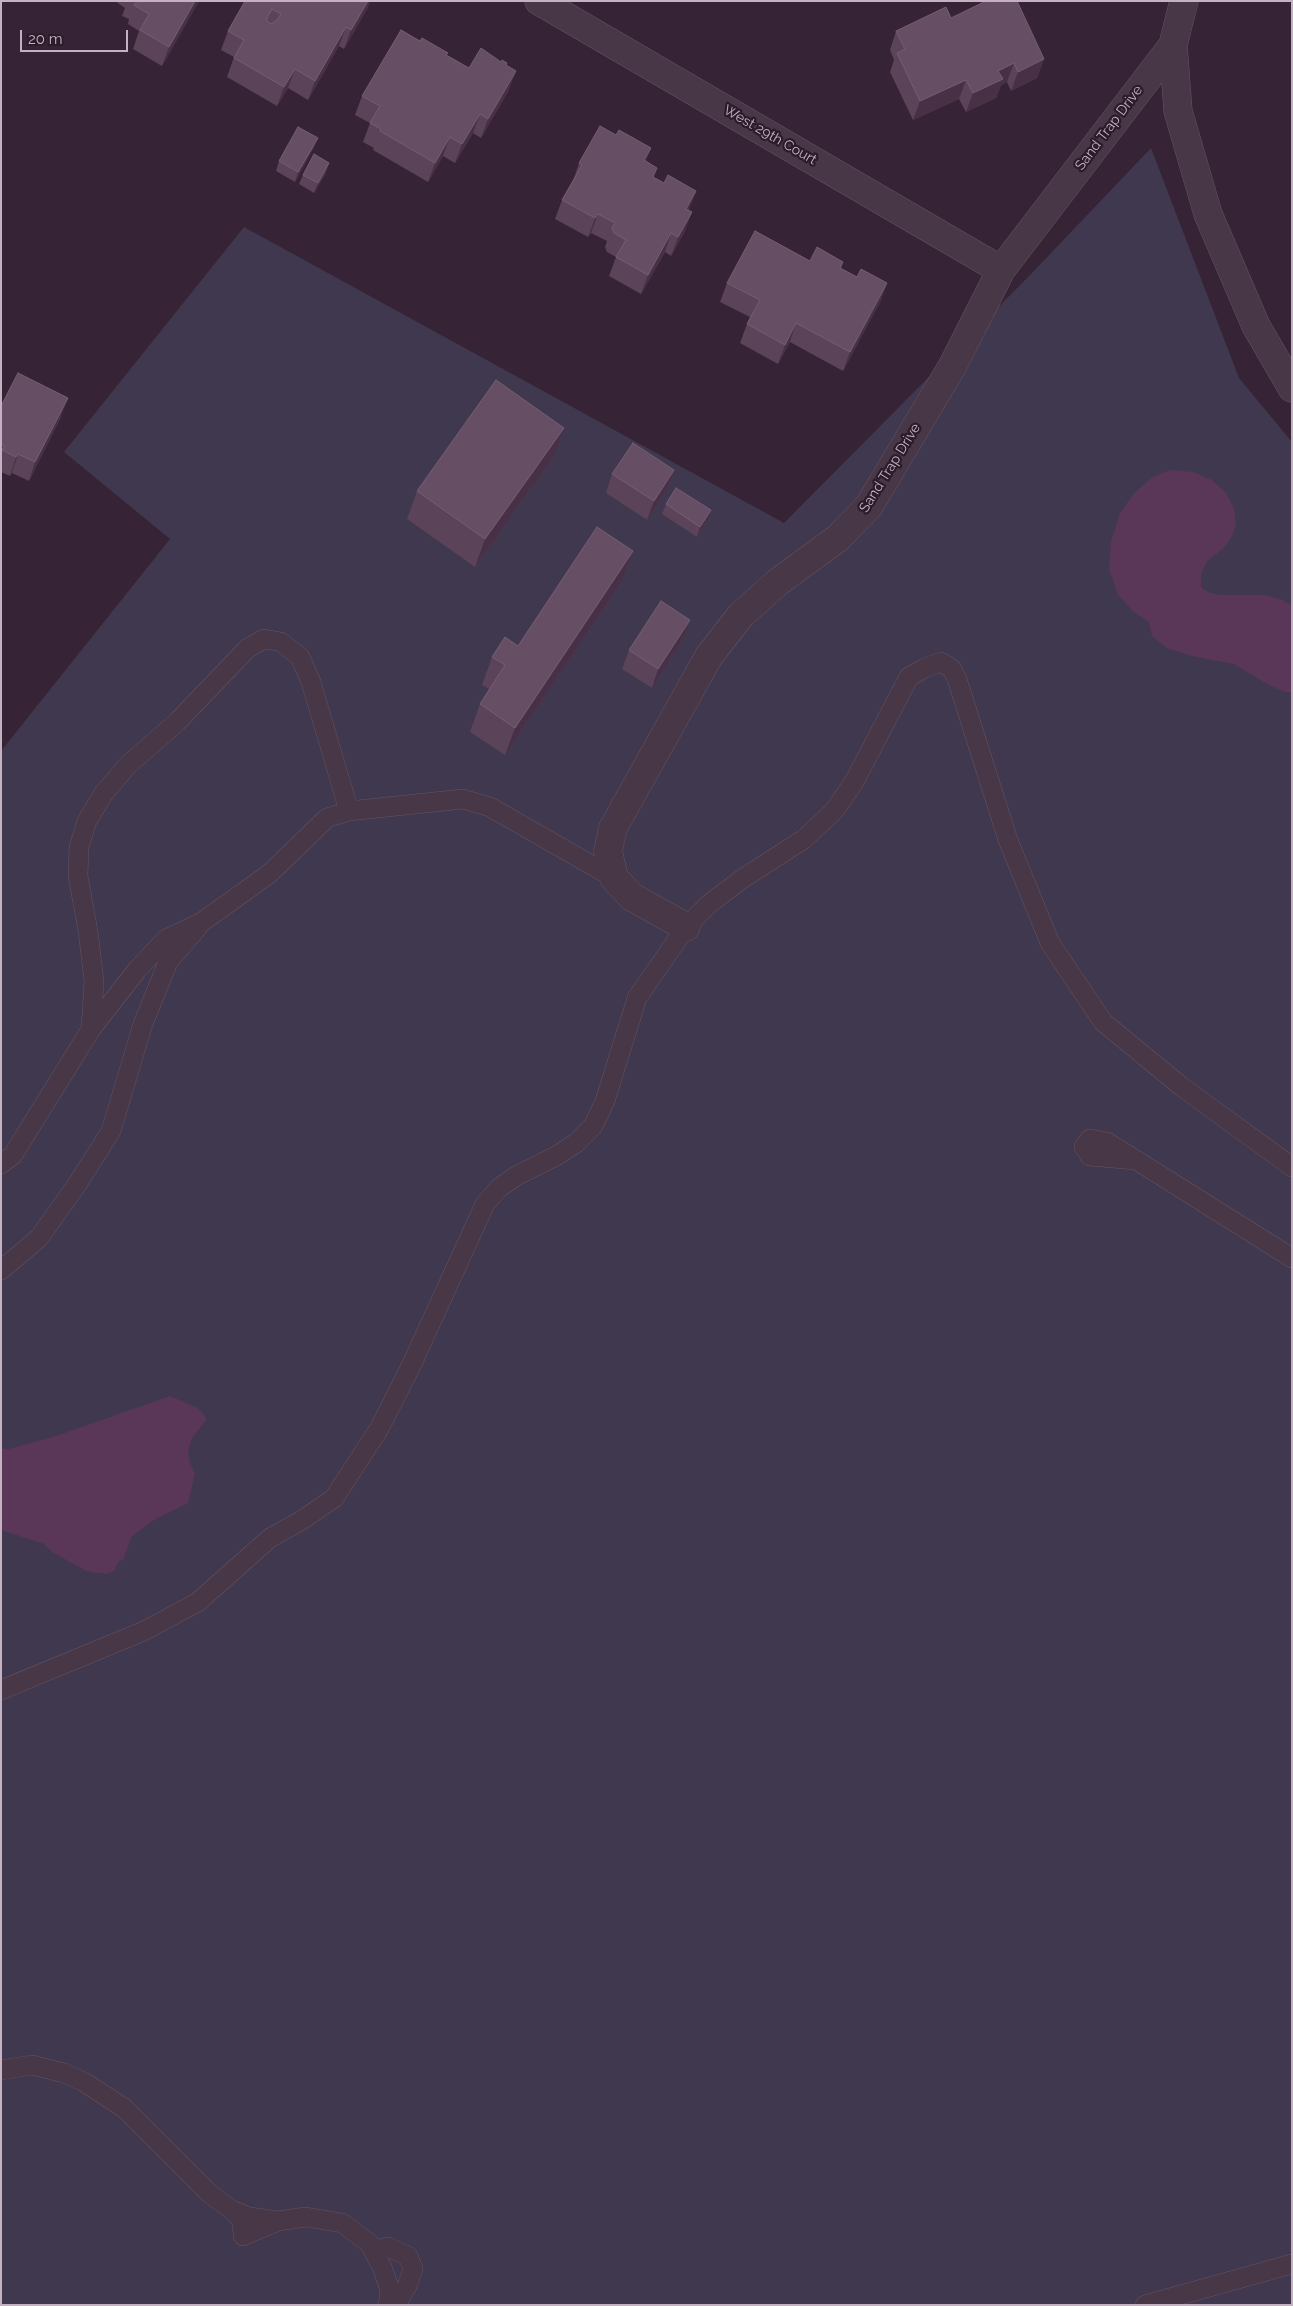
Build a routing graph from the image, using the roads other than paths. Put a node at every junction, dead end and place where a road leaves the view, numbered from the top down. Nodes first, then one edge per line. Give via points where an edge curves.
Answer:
1 (539, 1) edge
2 (1184, 1) edge
3 (1173, 45) junction
4 (1001, 270) junction
5 (1292, 388) edge
6 (341, 782) junction
7 (349, 811) junction
8 (327, 818) junction
9 (614, 878) junction
10 (202, 922) junction
11 (686, 927) junction
12 (91, 1029) junction
13 (1136, 1160) dead end
14 (1, 1164) edge
15 (1292, 1167) edge
16 (1292, 1258) edge
17 (1, 1270) edge
18 (1, 1690) edge
19 (1, 2070) edge
20 (373, 2250) junction
21 (1292, 2264) edge
22 (388, 2305) edge
23 (396, 2305) edge
24 (1144, 2305) edge

1 - 4 street, West 29th Court
2 - 3 street
3 - 4 street, Sand Trap Drive
3 - 5 street via 1178,110 1208,214 1256,326
4 - 9 street, Sand Trap Drive via 953,365 869,506 838,538 778,582 741,615 709,656 613,828 608,851
6 - 7 lane
6 - 8 lane via 339,805
6 - 12 lane via 311,682 300,657 281,642 264,639 248,648 177,722 128,765 104,794 88,821 79,847 78,876 94,981
7 - 8 lane
7 - 9 lane via 463,799 490,807
8 - 10 lane via 270,874
9 - 11 street via 632,897
10 - 12 lane via 166,939
10 - 17 lane via 168,962 143,1024 111,1132 39,1238
11 - 15 lane via 709,904 804,839 834,811 854,782 909,678 941,662 952,669 957,678 1008,840 1050,943 1103,1022 1182,1087
11 - 18 lane via 637,998 605,1101 593,1126 576,1143 499,1188 485,1204 379,1429 334,1498 270,1538 198,1602 144,1631
12 - 14 lane via 13,1155
13 - 16 lane
19 - 20 lane via 32,2065 64,2073 124,2108 210,2194 242,2220 242,2236 278,2221 306,2217 342,2223 369,2243
20 - 22 lane via 390,2290
20 - 23 lane via 388,2247 408,2256 413,2269
21 - 24 lane

